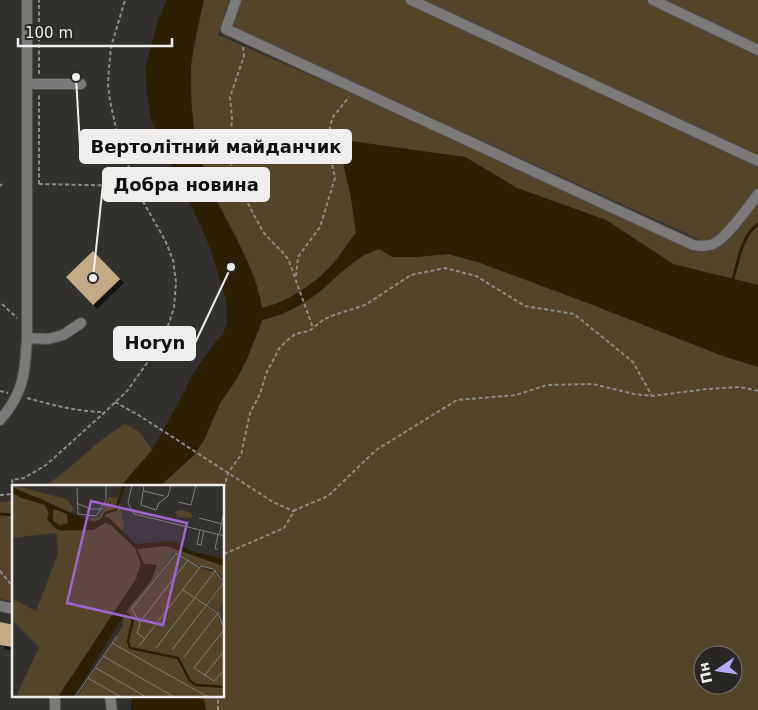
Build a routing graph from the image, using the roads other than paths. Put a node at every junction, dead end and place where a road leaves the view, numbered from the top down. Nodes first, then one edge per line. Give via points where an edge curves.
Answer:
1 (27, 0) edge
2 (236, 0) edge
3 (411, 0) edge
4 (653, 0) edge
5 (758, 50) edge
6 (27, 84) junction
7 (81, 84) dead end
8 (758, 161) edge
9 (758, 194) edge
10 (81, 322) dead end
11 (27, 338) junction
12 (0, 420) edge

1 - 6 street
2 - 9 street via 226,29 693,245 710,245 722,238
3 - 8 street
4 - 5 street
6 - 7 street
6 - 11 street
10 - 11 street via 48,339
11 - 12 street via 21,386

